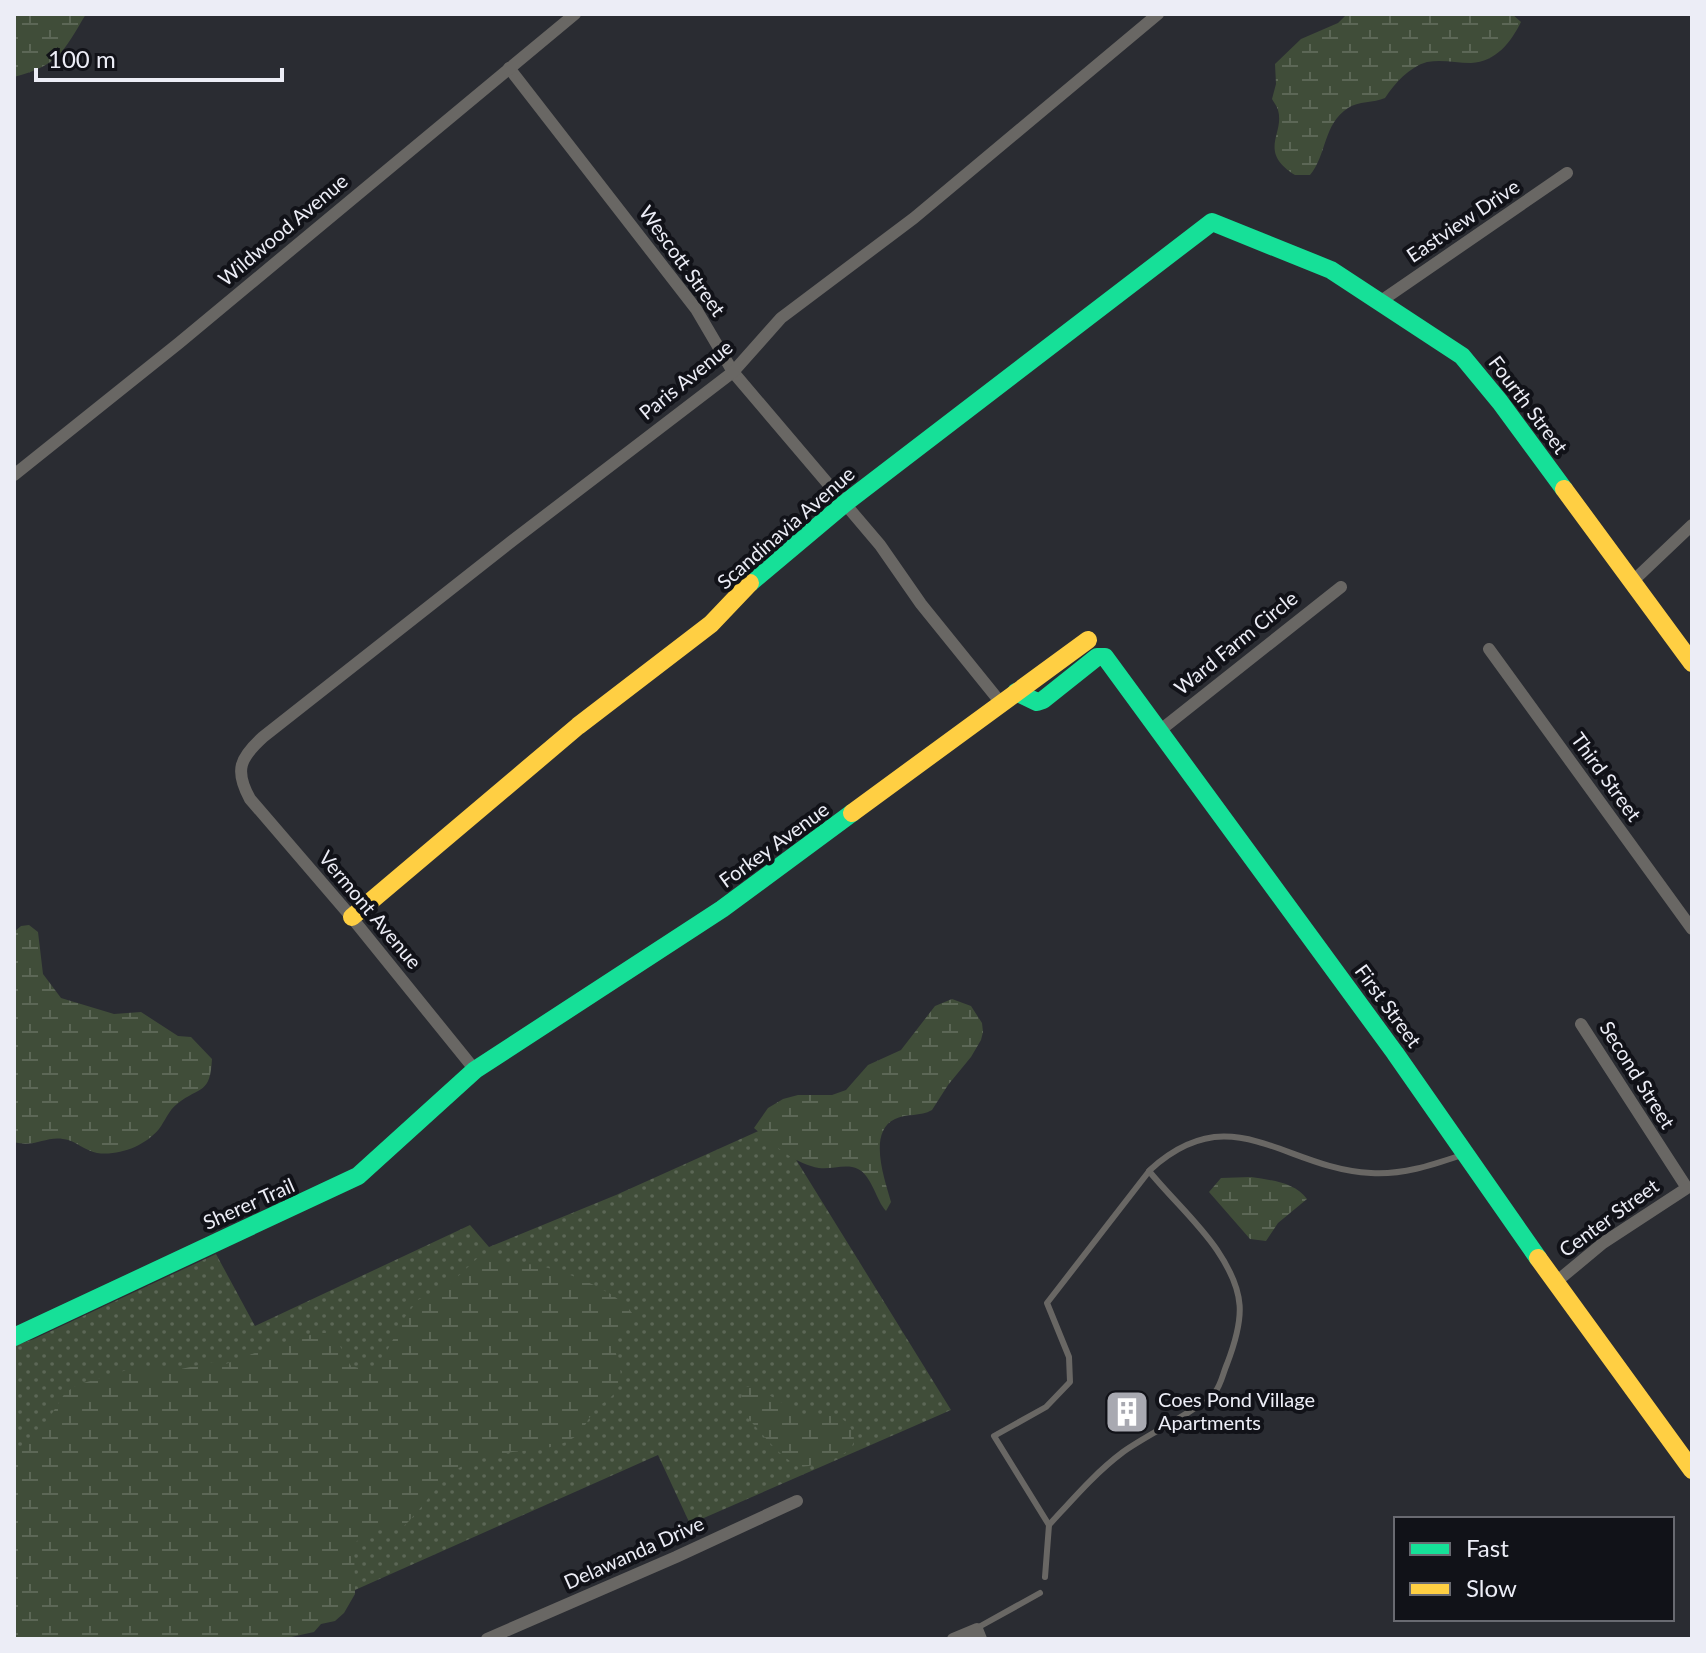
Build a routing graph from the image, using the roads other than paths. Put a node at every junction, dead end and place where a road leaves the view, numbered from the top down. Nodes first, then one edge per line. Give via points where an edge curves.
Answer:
1 (575, 14) edge
2 (1158, 14) edge
3 (509, 68) junction
4 (1567, 173) dead end
5 (1223, 224) joint
6 (1381, 301) junction
7 (733, 372) junction
8 (14, 475) edge
9 (844, 504) junction
10 (1692, 525) edge
11 (1633, 581) junction
12 (1341, 587) dead end
13 (1088, 640) dead end
14 (1489, 649) dead end
15 (1692, 663) edge
16 (1008, 698) junction
17 (1158, 732) junction
18 (241, 772) joint
19 (352, 917) junction
20 (1692, 929) edge
21 (1581, 1024) dead end
22 (475, 1070) junction
23 (1465, 1153) junction
24 (1149, 1171) junction
25 (1687, 1188) joint
26 (1556, 1282) junction
27 (14, 1337) edge
28 (1692, 1470) edge
29 (797, 1501) dead end
30 (1049, 1525) junction
31 (1045, 1577) dead end
32 (1040, 1593) dead end
33 (979, 1634) edge
34 (487, 1639) edge
35 (953, 1639) edge

1 - 3 street, Wildwood Avenue
2 - 7 street, Paris Avenue via 914,218 781,318
3 - 7 street, Wescott Street via 696,309
3 - 8 street, Wildwood Avenue
4 - 6 street, Eastview Drive
5 - 6 street, Fourth Street via 1331,270
5 - 9 street, Scandinavia Avenue via 1212,222 1185,241
6 - 11 street, Fourth Street via 1462,356
7 - 9 street, Wescott Street
7 - 18 street, Paris Avenue via 263,737 244,758
9 - 16 street, Wescott Street via 921,604
9 - 19 street, Scandinavia Avenue via 753,580 711,624 578,726
10 - 11 street
11 - 15 street, Fourth Street
12 - 17 street, Ward Farm Circle
13 - 16 street, Forkey Avenue
14 - 20 street, Third Street
16 - 17 street, First Street via 1043,700 1097,657 1105,657
16 - 22 street, Forkey Avenue via 722,909
17 - 23 street, First Street
18 - 19 street, Vermont Avenue via 250,799
19 - 22 street, Vermont Avenue
21 - 25 street, Second Street
22 - 27 street, Sherer Trail via 345,1184
23 - 24 lane via 1421,1168 1370,1173 1257,1141 1219,1136 1175,1149
23 - 26 street, First Street
24 - 30 lane via 1047,1303 1069,1357 1070,1382 1046,1407 994,1436
24 - 30 lane via 1217,1250 1241,1302 1235,1343 1218,1389 1124,1451
25 - 26 street, Center Street via 1603,1243
26 - 28 street, First Street
29 - 34 street, Delawanda Drive
30 - 31 lane
32 - 33 lane
33 - 35 street

